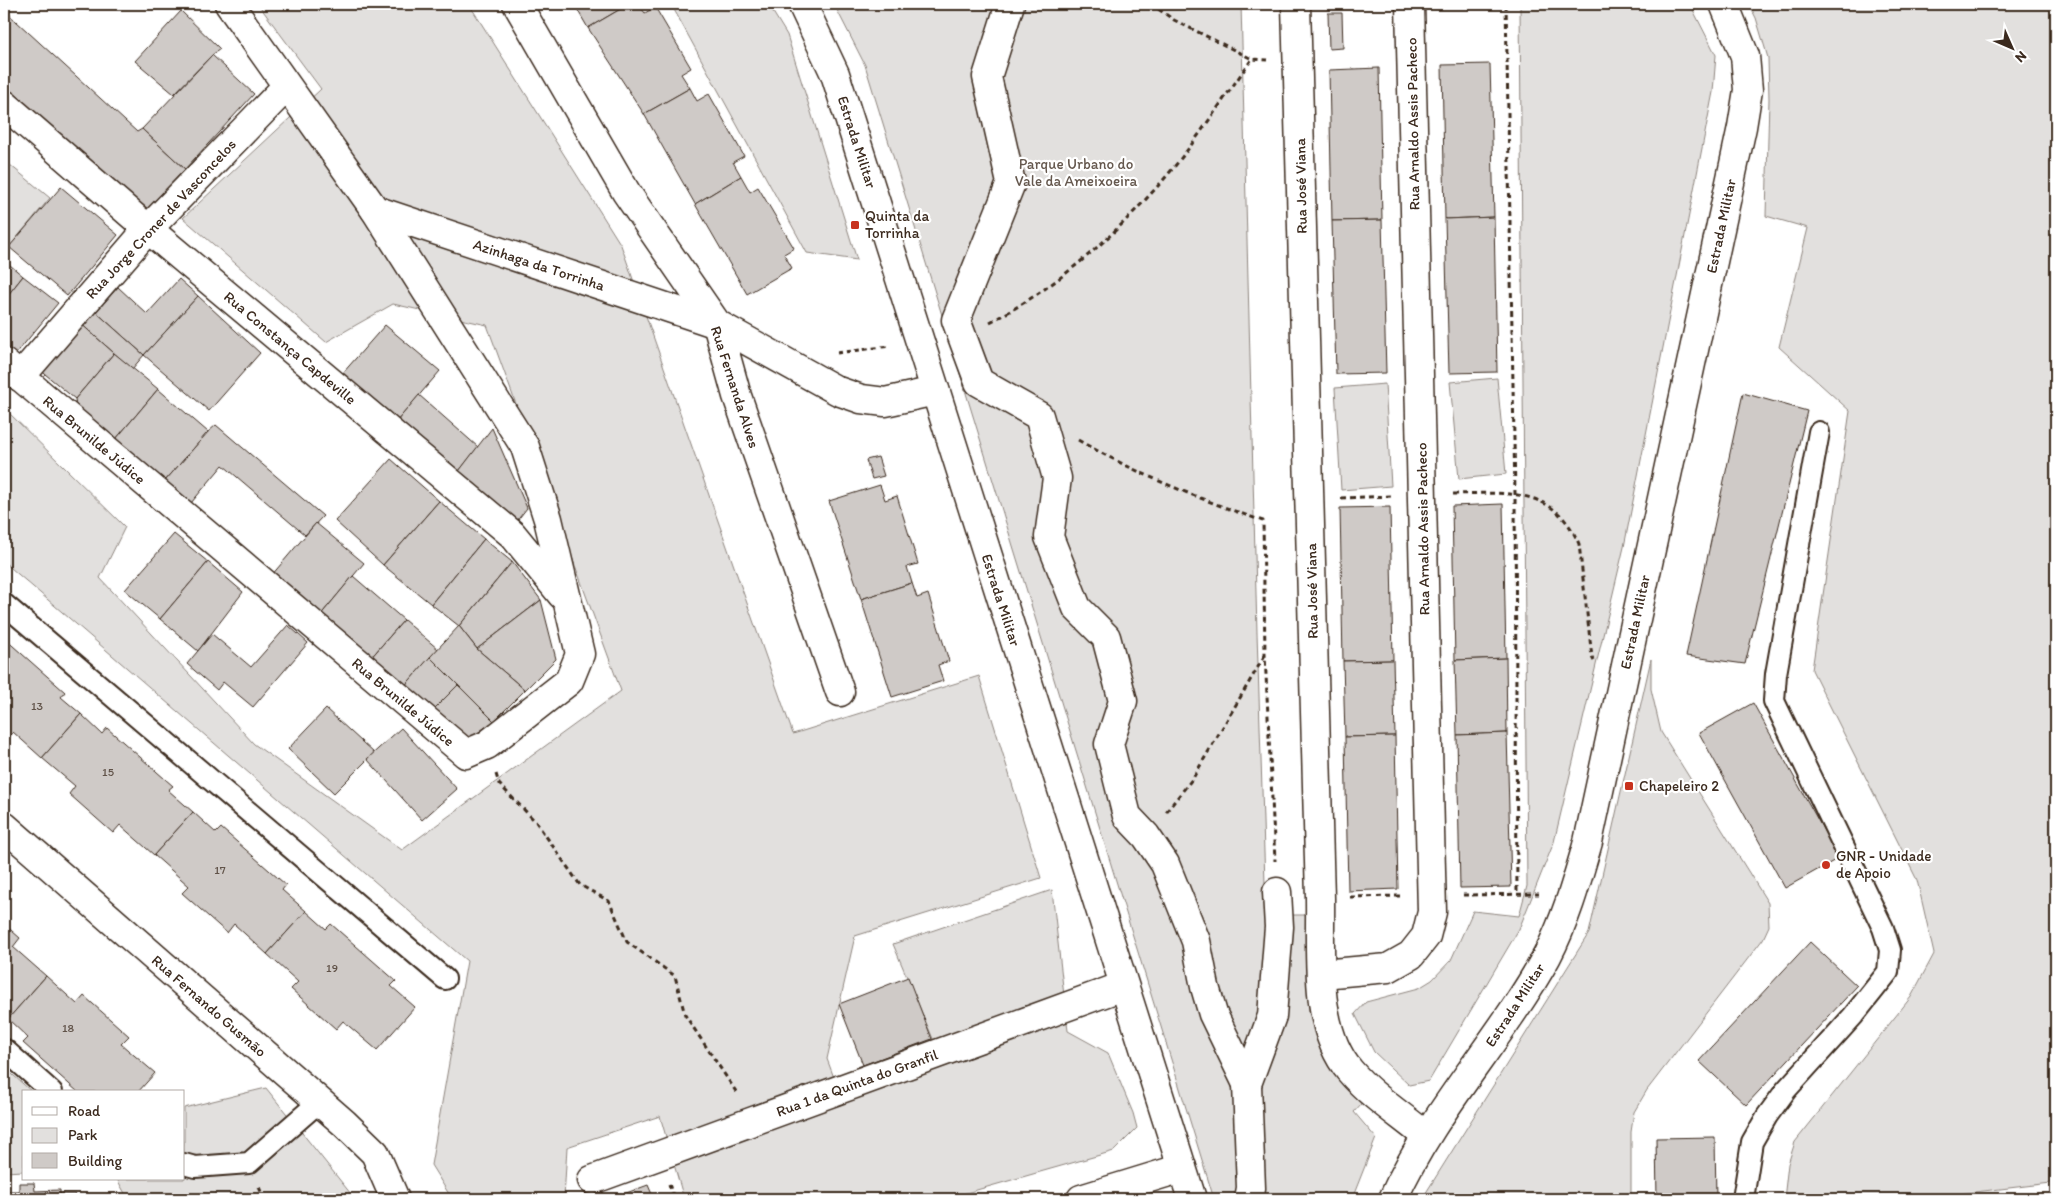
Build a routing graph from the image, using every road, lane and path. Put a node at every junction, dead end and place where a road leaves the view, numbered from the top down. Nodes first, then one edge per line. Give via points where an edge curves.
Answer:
1 (229, 4) edge
2 (517, 4) edge
3 (802, 4) edge
4 (1010, 4) edge
5 (1151, 4) edge
6 (1296, 4) edge
7 (1410, 4) edge
8 (1506, 4) edge
9 (1724, 4) edge
10 (1252, 59) junction
11 (1298, 62) junction
12 (286, 87) junction
13 (4, 104) edge
14 (374, 210) junction
15 (148, 228) junction
16 (717, 324) junction
17 (962, 336) junction
18 (920, 342) junction
19 (12, 370) edge
20 (815, 378) junction
21 (935, 391) junction
22 (1039, 416) junction
23 (1819, 432) dead end
24 (1509, 493) dead end
25 (1515, 494) junction
26 (566, 600) junction
27 (4, 604) edge
28 (1265, 654) junction
29 (1596, 665) dead end
30 (840, 692) dead end
31 (487, 745) junction
32 (4, 826) edge
33 (1146, 836) junction
34 (1277, 892) joint
35 (1517, 895) dead end
36 (1322, 974) junction
37 (445, 979) dead end
38 (1123, 986) junction
39 (4, 1049) edge
40 (1246, 1084) junction
41 (50, 1090) edge
42 (319, 1102) junction
43 (755, 1120) junction
44 (1426, 1136) junction
45 (185, 1164) edge
46 (1182, 1168) junction
47 (592, 1180) dead end
48 (395, 1199) edge
49 (1081, 1199) edge
50 (1192, 1199) edge
51 (1249, 1199) edge
52 (1393, 1199) edge
53 (1743, 1199) edge

1 - 12 street
2 - 16 street, Rua Fernanda Alves via 626,192
3 - 18 street, Estrada Militar via 835,74
4 - 17 street via 987,77 1011,183 956,320
5 - 10 path via 1174,20
6 - 11 street, Rua José Viana
7 - 36 street, Rua Arnaldo Assis Pacheco via 1432,912 1426,936 1404,960 1388,968
8 - 25 path
9 - 44 street, Estrada Militar via 1745,56 1748,90 1588,842 1573,894 1548,955
10 - 11 path
10 - 17 path via 1171,171 1122,226 1066,274 1009,312
11 - 36 street, Rua José Viana
12 - 14 street
12 - 15 street, Rua Jorge Croner de Vasconcelos
13 - 15 street, Rua Constança Capdeville
14 - 16 street, Azinhaga da Torrinha
14 - 26 street, Rua Brunilde Júdice via 525,447 548,520
15 - 19 street, Rua Jorge Croner de Vasconcelos
15 - 26 street, Rua Constança Capdeville via 513,535
16 - 20 street, Azinhaga da Torrinha
16 - 30 street, Rua Fernanda Alves via 736,396
17 - 22 street via 979,382
18 - 20 path via 829,355
18 - 21 street, Estrada Militar
19 - 31 street, Rua Brunilde Júdice via 447,740 466,754
20 - 21 street, Azinhaga da Torrinha via 861,399 885,402
21 - 38 street, Estrada Militar
22 - 28 path via 1150,478 1206,502 1263,521
22 - 33 street via 1057,478 1050,537 1077,608 1106,636 1123,701 1109,744 1127,816
23 - 53 lane via 1774,701 1884,928 1890,957 1888,972 1767,1116 1752,1142
24 - 25 path
25 - 29 path via 1540,500 1572,527 1579,544 1592,657
25 - 35 path
26 - 31 street, Rua Brunilde Júdice via 580,654 569,681
27 - 37 lane
28 - 33 path via 1193,778
28 - 34 path
31 - 43 path via 499,784 536,822 580,885 609,901 627,942 675,976 685,1015
32 - 42 street, Rua Fernando Gusmão
33 - 40 street via 1165,864 1193,931 1213,1014
34 - 40 street via 1279,927 1272,1016
36 - 44 street, Rua José Viana via 1325,1017 1334,1046 1350,1071
38 - 43 street, Rua 1 da Quinta do Granfil
38 - 46 street, Estrada Militar
39 - 41 lane
40 - 51 street
42 - 45 lane via 249,1163 195,1167
42 - 48 street, Rua Fernando Gusmão via 375,1153
43 - 47 street, Rua 1 da Quinta do Granfil
44 - 52 street, Estrada Militar
46 - 49 street
46 - 50 street, Estrada Militar

